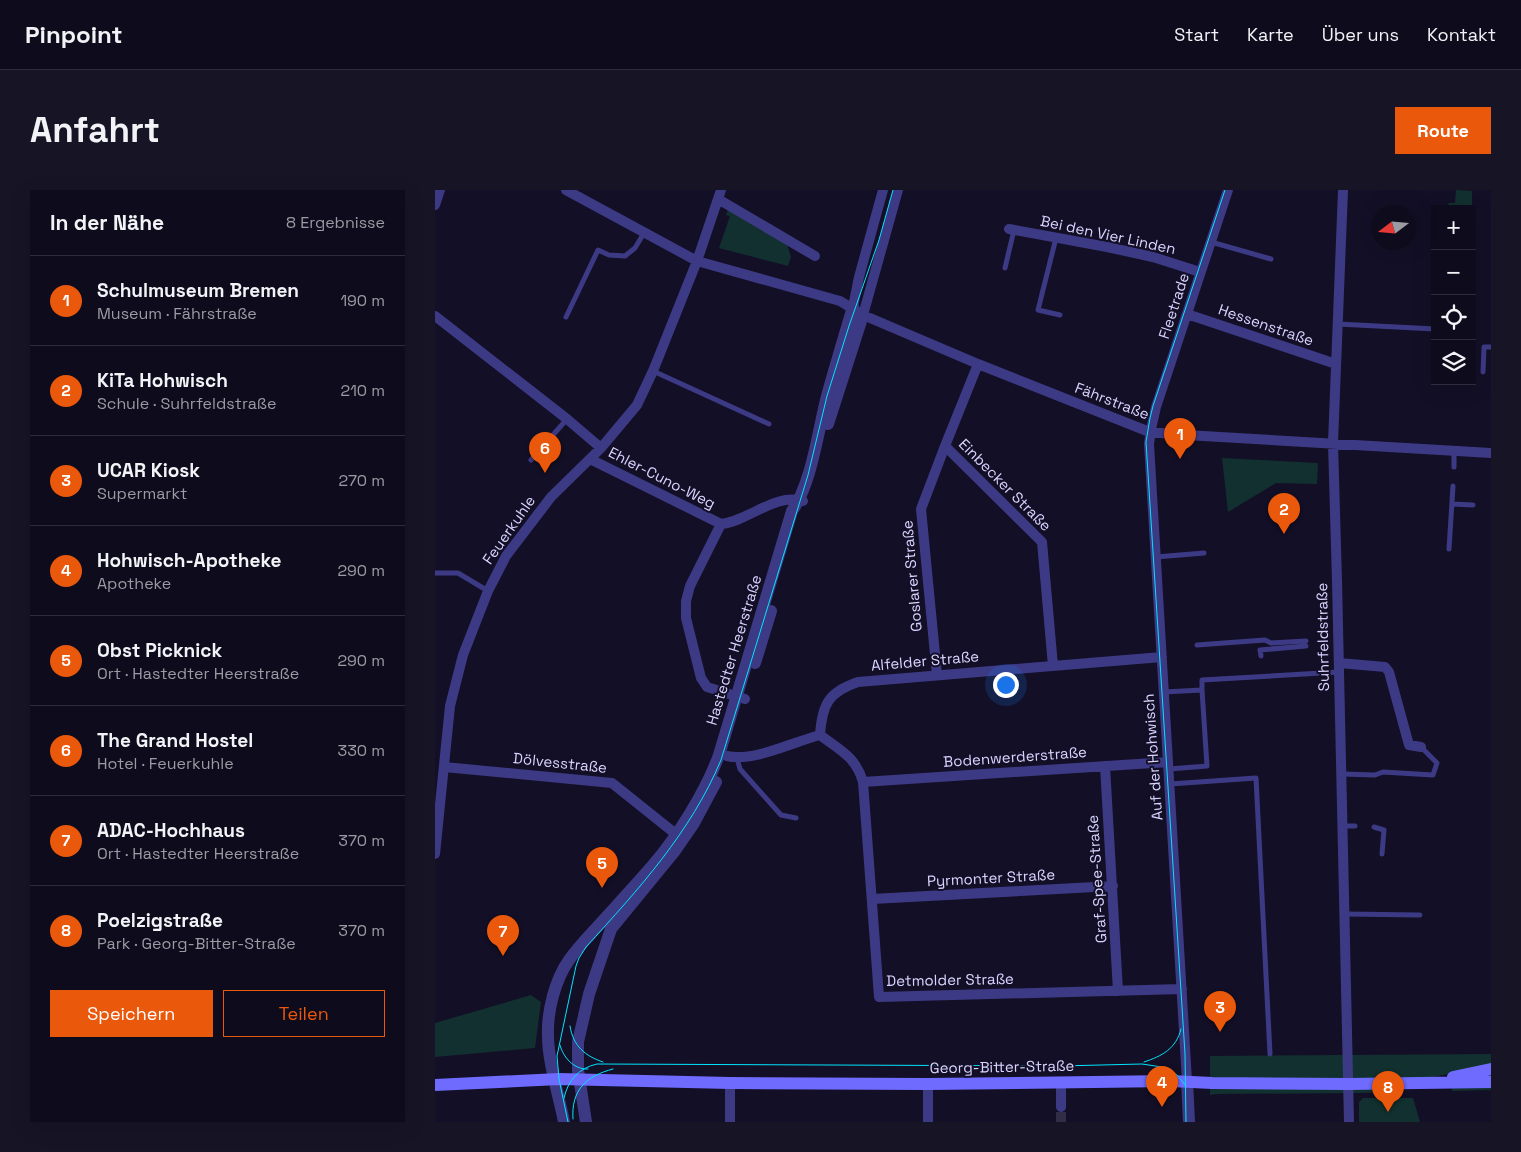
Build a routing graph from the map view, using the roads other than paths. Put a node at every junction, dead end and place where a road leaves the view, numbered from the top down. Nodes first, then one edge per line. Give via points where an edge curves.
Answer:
1 (439, 190) edge
2 (566, 190) edge
3 (883, 190) edge
4 (898, 190) edge
5 (1228, 190) edge
6 (1343, 190) edge
7 (719, 194) edge
8 (435, 205) edge
9 (1012, 230) joint
10 (644, 233) junction
11 (1057, 238) junction
12 (1211, 242) junction
13 (815, 256) dead end
14 (1271, 259) dead end
15 (697, 261) junction
16 (1005, 268) dead end
17 (1200, 272) junction
18 (859, 311) junction
19 (1187, 314) junction
20 (1060, 315) dead end
21 (435, 316) edge
22 (566, 317) dead end
23 (1338, 324) junction
24 (1431, 329) edge
25 (1491, 347) edge
26 (978, 364) junction
27 (1336, 364) junction
28 (653, 371) junction
29 (1483, 372) dead end
30 (567, 419) junction
31 (769, 424) dead end
32 (1150, 431) junction
33 (1333, 443) junction
34 (945, 446) junction
35 (601, 448) junction
36 (1454, 450) junction
37 (1491, 453) edge
38 (590, 459) junction
39 (531, 460) dead end
40 (1454, 467) dead end
41 (1453, 486) dead end
42 (802, 501) junction
43 (1453, 504) junction
44 (1473, 505) dead end
45 (721, 524) junction
46 (1449, 549) dead end
47 (1204, 553) dead end
48 (1156, 557) junction
49 (435, 573) edge
50 (488, 591) junction
51 (1197, 645) dead end
52 (1261, 656) dead end
53 (1162, 657) junction
54 (1053, 666) junction
55 (1339, 668) junction
56 (937, 675) junction
57 (1202, 690) junction
58 (1164, 692) junction
59 (741, 697) junction
60 (820, 735) junction
61 (1421, 747) joint
62 (732, 757) junction
63 (1105, 766) junction
64 (1169, 766) junction
65 (444, 767) junction
66 (1341, 774) junction
67 (863, 782) junction
68 (1170, 784) junction
69 (796, 818) dead end
70 (1342, 826) junction
71 (1355, 826) dead end
72 (1374, 827) dead end
73 (679, 837) junction
74 (435, 854) edge
75 (1383, 854) dead end
76 (1113, 886) junction
77 (872, 899) junction
78 (1345, 914) junction
79 (1420, 915) dead end
80 (1182, 989) junction
81 (1118, 991) junction
82 (1270, 1054) dead end
83 (1491, 1069) edge
84 (555, 1080) junction
85 (579, 1080) junction
86 (1187, 1081) junction
87 (1061, 1082) junction
88 (1491, 1082) edge
89 (730, 1083) junction
90 (1426, 1083) junction
91 (929, 1084) junction
92 (1349, 1084) junction
93 (435, 1085) edge
94 (1061, 1107) tunnel mouth
95 (564, 1122) edge
96 (586, 1122) edge
97 (730, 1122) edge
98 (929, 1122) edge
99 (1189, 1122) edge
100 (1349, 1122) edge

1 - 8 street
2 - 10 street, Fährstraße
3 - 18 street, Hastedter Heerstraße via 859,277
4 - 18 street, Hastedter Heerstraße
5 - 12 street, Fleetrade
6 - 23 street, Suhrfeldstraße
7 - 13 street
7 - 15 street, Feuerkuhle
9 - 11 street, Bei den Vier Linden
9 - 16 lane
10 - 15 street, Fährstraße
10 - 22 lane via 635,248 625,256 598,250
11 - 17 street, Bei den Vier Linden via 1153,258
11 - 20 lane via 1038,310
12 - 14 lane
12 - 17 street, Fleetrade
15 - 18 street, Fährstraße via 840,301
15 - 28 street, Feuerkuhle
17 - 19 street, Fleetrade
18 - 26 street, Fährstraße
18 - 42 street, Hastedter Heerstraße
19 - 27 street, Hessenstraße
19 - 32 street, Fleetrade
21 - 30 street
23 - 24 lane
23 - 27 street, Suhrfeldstraße
25 - 29 lane via 1484,347
26 - 32 street, Fährstraße
26 - 34 street, Goslarer Straße
27 - 33 street, Suhrfeldstraße
28 - 31 lane
28 - 35 street, Feuerkuhle via 637,405
30 - 35 street
30 - 39 lane
32 - 33 street, Fährstraße
32 - 48 street, Auf der Hohwisch
33 - 36 street, Fährstraße
33 - 55 street, Suhrfeldstraße
34 - 54 street, Einbecker Straße via 1042,542
34 - 56 street, Goslarer Straße via 921,509
35 - 38 street, Feuerkuhle
36 - 37 street, Fährstraße
36 - 40 lane
38 - 45 street, Ehler-Cuno-Weg
38 - 50 street, Feuerkuhle via 551,497 506,556
41 - 43 lane
42 - 45 street via 789,499 778,502 732,523
42 - 59 street, Hastedter Heerstraße
43 - 44 lane
43 - 46 lane
45 - 59 street via 690,586 686,618 701,678 707,687
47 - 48 lane
48 - 53 street, Auf der Hohwisch
49 - 50 lane via 458,573
50 - 65 street, Feuerkuhle via 463,655 450,706
51 - 52 lane via 1265,640 1271,643 1306,643 1260,650
53 - 54 street, Alfelder Straße
53 - 58 street, Auf der Hohwisch
54 - 56 street, Alfelder Straße
55 - 57 lane via 1202,680
55 - 61 street via 1385,666 1409,745
55 - 66 street, Suhrfeldstraße
56 - 60 street, Alfelder Straße via 845,686 831,696 821,716
57 - 58 lane
57 - 64 lane via 1207,766
58 - 64 street, Auf der Hohwisch
59 - 62 street, Hastedter Heerstraße
59 - 73 street, Hastedter Heerstraße via 713,772
60 - 62 street via 751,757
60 - 67 street, Detmolder Straße via 849,756 860,771
61 - 66 lane via 1437,762 1433,775
62 - 69 lane via 781,815
62 - 73 street, Hastedter Heerstraße
63 - 64 street, Bodenwerderstraße
63 - 67 street, Bodenwerderstraße
63 - 76 street, Graf-Spee-Straße
64 - 68 street, Auf der Hohwisch
65 - 73 street, Dölvesstraße via 612,783
65 - 74 street, Feuerkuhle
66 - 70 street, Suhrfeldstraße
67 - 77 street, Detmolder Straße
68 - 80 street, Auf der Hohwisch
68 - 82 lane via 1256,778
70 - 71 lane
70 - 78 street, Suhrfeldstraße
72 - 75 lane via 1384,830
73 - 84 street, Hastedter Heerstraße via 588,936 562,973 553,995 548,1035
73 - 85 street, Hastedter Heerstraße via 665,865 611,929 589,994 578,1042
76 - 77 street, Pyrmonter Straße
76 - 81 street, Graf-Spee-Straße
77 - 81 street, Detmolder Straße via 879,997
78 - 79 lane
78 - 92 street, Suhrfeldstraße
80 - 81 street, Detmolder Straße
80 - 86 street, Auf der Hohwisch
83 - 90 main road, Georg-Bitter-Straße
84 - 85 main road, Georg-Bitter-Straße
84 - 93 main road, Georg-Bitter-Straße
84 - 95 street, Hastedter Heerstraße
85 - 89 main road, Georg-Bitter-Straße
85 - 96 street, Hastedter Heerstraße
86 - 87 main road, Georg-Bitter-Straße
86 - 92 main road, Georg-Bitter-Straße
86 - 99 street
87 - 91 main road, Georg-Bitter-Straße
87 - 94 street
88 - 90 main road, Georg-Bitter-Straße
89 - 91 main road, Georg-Bitter-Straße
89 - 97 street
90 - 92 main road, Georg-Bitter-Straße
91 - 98 street
92 - 100 street, Suhrfeldstraße

